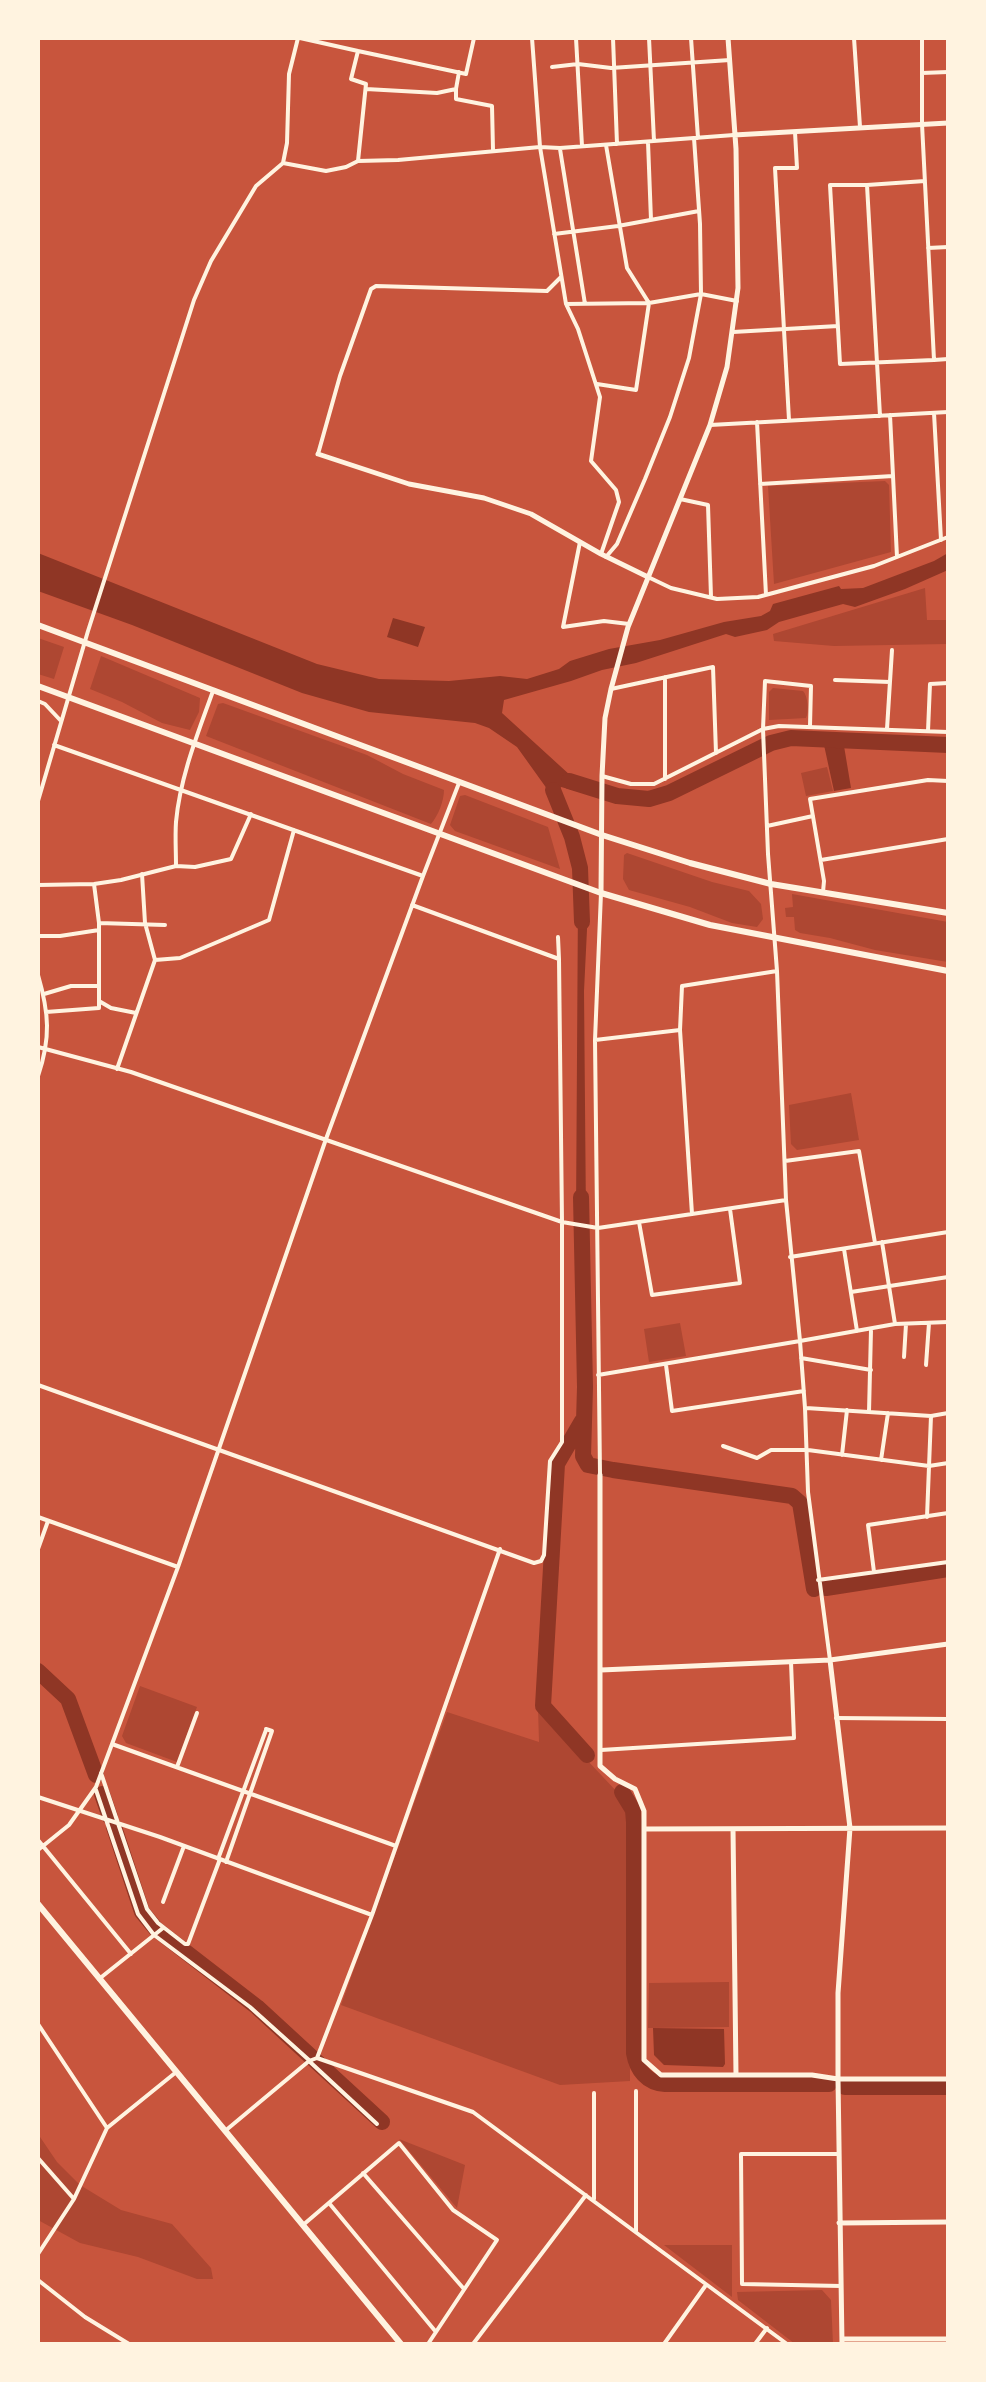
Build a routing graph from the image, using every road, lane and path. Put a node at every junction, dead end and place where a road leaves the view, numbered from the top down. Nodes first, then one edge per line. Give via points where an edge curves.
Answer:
1 (299, 38) edge
2 (474, 38) edge
3 (532, 38) edge
4 (576, 38) edge
5 (613, 38) edge
6 (649, 38) edge
7 (691, 38) edge
8 (728, 38) edge
9 (854, 38) edge
10 (922, 38) edge
11 (358, 51) junction
12 (730, 60) junction
13 (693, 62) junction
14 (578, 64) junction
15 (651, 65) junction
16 (552, 67) dead end
17 (614, 68) junction
18 (459, 72) junction
19 (948, 72) edge
20 (922, 73) junction
21 (366, 89) junction
22 (456, 89) junction
23 (948, 123) edge
24 (922, 124) junction
25 (860, 129) junction
26 (795, 132) junction
27 (734, 135) junction
28 (696, 138) junction
29 (651, 141) junction
30 (617, 144) junction
31 (606, 145) junction
32 (582, 146) junction
33 (540, 147) junction
34 (560, 148) junction
35 (493, 150) junction
36 (358, 161) junction
37 (283, 163) junction
38 (925, 181) junction
39 (867, 185) junction
40 (699, 211) junction
41 (651, 220) junction
42 (618, 226) junction
43 (572, 232) junction
44 (554, 234) junction
45 (948, 247) edge
46 (928, 248) junction
47 (562, 276) junction
48 (701, 294) junction
49 (737, 301) junction
50 (649, 303) junction
51 (566, 304) junction
52 (585, 304) junction
53 (838, 326) junction
54 (783, 329) junction
55 (732, 333) junction
56 (948, 359) edge
57 (934, 360) junction
58 (877, 362) junction
59 (597, 384) junction
60 (948, 412) edge
61 (934, 413) junction
62 (890, 415) junction
63 (880, 416) junction
64 (789, 420) junction
65 (757, 422) junction
66 (710, 425) junction
67 (318, 454) joint
68 (893, 476) junction
69 (760, 484) junction
70 (680, 499) junction
71 (948, 537) edge
72 (941, 540) junction
73 (580, 542) junction
74 (603, 555) junction
75 (897, 557) junction
76 (648, 577) junction
77 (766, 595) junction
78 (711, 597) junction
79 (629, 624) junction
80 (38, 625) edge
81 (84, 642) junction
82 (892, 650) dead end
83 (665, 677) junction
84 (835, 680) dead end
85 (890, 682) junction
86 (948, 683) edge
87 (38, 686) edge
88 (611, 689) junction
89 (213, 691) junction
90 (68, 697) junction
91 (38, 701) edge
92 (61, 721) junction
93 (810, 727) junction
94 (763, 729) junction
95 (887, 729) junction
96 (928, 731) junction
97 (948, 732) edge
98 (195, 743) junction
99 (54, 745) junction
100 (716, 753) junction
101 (602, 776) junction
102 (665, 779) junction
103 (948, 781) edge
104 (459, 783) junction
105 (182, 789) junction
106 (38, 801) edge
107 (251, 814) junction
108 (813, 816) junction
109 (767, 826) junction
110 (294, 830) junction
111 (439, 833) junction
112 (602, 835) junction
113 (948, 839) edge
114 (821, 860) junction
115 (176, 866) junction
116 (142, 874) junction
117 (423, 876) junction
118 (94, 884) junction
119 (771, 884) junction
120 (38, 885) edge
121 (823, 892) junction
122 (601, 893) junction
123 (412, 905) junction
124 (948, 913) edge
125 (99, 923) junction
126 (145, 923) junction
127 (165, 925) dead end
128 (99, 930) junction
129 (38, 936) edge
130 (558, 937) dead end
131 (775, 939) junction
132 (559, 959) junction
133 (155, 960) junction
134 (777, 971) junction
135 (948, 971) edge
136 (38, 975) edge
137 (99, 986) junction
138 (44, 994) junction
139 (99, 1001) junction
140 (46, 1012) junction
141 (136, 1013) junction
142 (680, 1030) junction
143 (595, 1040) junction
144 (38, 1047) edge
145 (46, 1051) junction
146 (117, 1069) junction
147 (38, 1076) edge
148 (326, 1139) junction
149 (785, 1161) junction
150 (786, 1200) junction
151 (730, 1208) junction
152 (692, 1214) junction
153 (565, 1222) junction
154 (639, 1222) junction
155 (598, 1228) junction
156 (948, 1232) edge
157 (882, 1242) junction
158 (875, 1243) junction
159 (844, 1249) junction
160 (790, 1257) junction
161 (948, 1277) edge
162 (889, 1286) junction
163 (851, 1292) junction
164 (929, 1322) junction
165 (948, 1322) edge
166 (906, 1323) junction
167 (895, 1324) junction
168 (871, 1329) junction
169 (857, 1331) junction
170 (800, 1341) junction
171 (904, 1357) dead end
172 (801, 1358) junction
173 (666, 1365) junction
174 (926, 1365) dead end
175 (871, 1370) junction
176 (598, 1375) junction
177 (38, 1385) edge
178 (804, 1391) junction
179 (805, 1408) junction
180 (847, 1410) junction
181 (869, 1412) junction
182 (888, 1413) junction
183 (948, 1413) edge
184 (931, 1416) junction
185 (723, 1446) dead end
186 (219, 1450) junction
187 (808, 1450) junction
188 (842, 1455) junction
189 (881, 1460) junction
190 (948, 1463) edge
191 (929, 1466) junction
192 (600, 1475) joint
193 (948, 1513) edge
194 (38, 1517) edge
195 (927, 1517) junction
196 (48, 1521) junction
197 (38, 1549) edge
198 (500, 1549) junction
199 (948, 1562) edge
200 (178, 1567) junction
201 (874, 1572) junction
202 (818, 1580) junction
203 (948, 1644) edge
204 (830, 1660) junction
205 (791, 1662) junction
206 (601, 1670) junction
207 (197, 1713) dead end
208 (836, 1718) junction
209 (948, 1719) edge
210 (112, 1744) junction
211 (600, 1750) junction
212 (177, 1767) junction
213 (101, 1773) junction
214 (95, 1789) junction
215 (242, 1791) junction
216 (250, 1794) junction
217 (38, 1797) edge
218 (79, 1812) junction
219 (107, 1820) junction
220 (118, 1823) junction
221 (850, 1828) junction
222 (948, 1828) edge
223 (645, 1829) junction
224 (733, 1829) junction
225 (38, 1840) edge
226 (184, 1846) junction
227 (396, 1846) junction
228 (40, 1848) edge
229 (219, 1859) junction
230 (226, 1862) junction
231 (163, 1902) dead end
232 (38, 1904) edge
233 (372, 1915) junction
234 (164, 1928) junction
235 (155, 1935) junction
236 (131, 1954) junction
237 (99, 1979) junction
238 (38, 2024) edge
239 (317, 2058) junction
240 (309, 2061) junction
241 (175, 2073) junction
242 (736, 2075) junction
243 (838, 2079) junction
244 (948, 2079) edge
245 (636, 2091) dead end
246 (594, 2093) dead end
247 (377, 2124) dead end
248 (107, 2128) junction
249 (224, 2132) junction
250 (838, 2154) junction
251 (38, 2158) edge
252 (363, 2173) junction
253 (586, 2195) junction
254 (74, 2199) junction
255 (594, 2201) junction
256 (329, 2203) junction
257 (948, 2222) edge
258 (839, 2223) junction
259 (303, 2225) junction
260 (636, 2231) junction
261 (38, 2254) edge
262 (38, 2280) edge
263 (706, 2285) junction
264 (841, 2286) junction
265 (465, 2289) junction
266 (767, 2328) junction
267 (436, 2332) junction
268 (948, 2339) edge
269 (842, 2341) edge
270 (129, 2344) edge
271 (401, 2344) edge
272 (428, 2344) edge
273 (473, 2344) edge
274 (664, 2344) edge
275 (755, 2344) edge
276 (787, 2344) edge

1 - 11 street
1 - 37 street via 289,74
2 - 18 street via 466,74
3 - 33 street
4 - 14 street
5 - 17 street
6 - 15 street
7 - 13 street
8 - 12 street
9 - 25 street
10 - 20 street
11 - 18 street
11 - 21 street via 351,79 366,84
12 - 13 street
12 - 27 street
13 - 15 street
13 - 28 street
14 - 16 street
14 - 17 street
14 - 32 street
15 - 17 street
15 - 29 street
17 - 30 street
18 - 22 street
19 - 20 street
20 - 24 street
21 - 22 street
21 - 36 street
22 - 35 street via 456,99 492,106
23 - 24 street
24 - 25 street
24 - 38 street
25 - 26 street
26 - 27 street
26 - 54 street via 797,168 775,168
27 - 28 street
27 - 49 street
28 - 29 street
28 - 40 street
29 - 30 street
29 - 41 street
30 - 31 street
31 - 32 street
31 - 42 street
32 - 34 street
33 - 34 street
33 - 35 street
33 - 44 street
34 - 43 street
35 - 36 street
36 - 37 street via 326,171
37 - 81 street via 256,186 205,274
38 - 39 street
38 - 46 street
39 - 53 street via 830,185
39 - 58 street
40 - 41 street
40 - 48 street
41 - 42 street
42 - 43 street
42 - 50 street via 627,268
43 - 44 street
43 - 52 street
44 - 47 street
45 - 46 street
46 - 57 street
47 - 51 street
47 - 67 street via 547,291 371,289
48 - 49 street
48 - 50 street
48 - 74 street via 689,358 670,417 617,544
49 - 55 street
50 - 52 street
50 - 59 street via 636,390
51 - 52 street
51 - 59 street
53 - 54 street
53 - 58 street via 840,364
54 - 55 street
54 - 64 street
55 - 66 street
56 - 57 street
57 - 58 street
58 - 63 street
59 - 74 street via 600,397 591,461 616,490 619,502
60 - 61 street
61 - 62 street
61 - 72 street
62 - 63 street
62 - 68 street
63 - 64 street
64 - 65 street
65 - 66 street
65 - 69 street
66 - 70 street
67 - 73 street via 409,484 520,510
68 - 69 street
68 - 75 street
69 - 77 street
70 - 76 street
70 - 78 street via 708,505
71 - 72 street
72 - 75 street
73 - 74 street
73 - 79 street via 563,627 604,621
74 - 76 street
75 - 77 street
76 - 78 street
76 - 79 street
77 - 78 street
79 - 88 street
80 - 81 main road
81 - 89 main road
81 - 90 street
82 - 85 street
83 - 88 street
83 - 100 street via 713,667
83 - 102 street
84 - 85 street
85 - 95 street
86 - 96 street via 930,684
87 - 90 main road
88 - 101 street
89 - 98 street
89 - 104 main road
90 - 92 street
90 - 98 main road
91 - 92 street
92 - 99 street
93 - 94 street
93 - 94 street via 811,686 765,681
93 - 95 street
94 - 100 street
94 - 109 street
95 - 96 street
96 - 97 street
98 - 105 street
98 - 111 main road
99 - 105 street
99 - 106 street
100 - 102 street
101 - 102 street via 631,784
101 - 112 street
103 - 108 street via 810,799
104 - 111 street
104 - 112 main road
105 - 107 street
105 - 115 street
107 - 110 street
107 - 115 street via 231,859
108 - 109 street
108 - 114 street
109 - 119 street
110 - 117 street
110 - 133 street via 269,920 180,958
111 - 117 street
111 - 122 main road
112 - 119 main road
112 - 122 street
113 - 114 street
114 - 121 street
115 - 116 street
116 - 118 street
116 - 126 street
117 - 123 street
118 - 120 street
118 - 125 street
119 - 121 main road
119 - 131 street
121 - 124 main road
122 - 131 main road
122 - 143 street
123 - 132 street
123 - 148 street
125 - 126 street
125 - 128 street
126 - 127 street
126 - 133 street
128 - 129 street
128 - 137 street
130 - 132 street
131 - 134 street
131 - 135 main road
132 - 153 street
133 - 141 street
134 - 142 street via 682,986
134 - 149 street
136 - 138 street
137 - 138 street via 71,986
137 - 139 street
138 - 140 street
139 - 140 street via 99,1008
139 - 141 street
140 - 145 street
141 - 146 street
142 - 143 street
142 - 152 street
143 - 155 street
144 - 145 street
145 - 146 street
145 - 147 street
146 - 148 street
148 - 153 street
148 - 186 street
149 - 150 street
149 - 158 street via 859,1151
150 - 151 street
150 - 160 street
151 - 152 street
151 - 154 street via 740,1283 652,1295
152 - 154 street
153 - 155 street
153 - 198 street via 562,1442 550,1461 544,1555 534,1563
154 - 155 street
155 - 176 street
156 - 157 street
157 - 158 street
157 - 162 street
158 - 159 street
159 - 160 street
159 - 163 street
160 - 170 street
161 - 162 street
162 - 163 street
162 - 167 street
163 - 169 street
164 - 165 street
164 - 166 street
164 - 174 street
166 - 167 street
166 - 171 street
167 - 168 street
168 - 169 street
168 - 175 street
169 - 170 street
170 - 172 street
170 - 173 street
172 - 175 street
172 - 178 street
173 - 176 street
173 - 178 street via 672,1411
175 - 181 street
176 - 192 street
177 - 186 street
178 - 179 street
179 - 180 street
179 - 187 street
180 - 181 street
180 - 188 street
181 - 182 street
182 - 184 street
182 - 189 street
183 - 184 street
184 - 191 street
185 - 187 street via 757,1458 771,1450
186 - 198 street
186 - 200 street
187 - 188 street
187 - 202 street
188 - 189 street
189 - 191 street
190 - 191 street
191 - 195 street
192 - 206 street
193 - 195 street
194 - 196 street
195 - 201 street via 868,1525
196 - 197 street
196 - 200 street
198 - 227 street
199 - 201 street
200 - 210 street
201 - 202 street
202 - 204 street
203 - 204 street
204 - 205 street
204 - 208 street
205 - 206 street
205 - 211 street via 794,1738
206 - 211 street
207 - 212 street
208 - 209 street
208 - 221 street
210 - 212 street
210 - 213 street
211 - 223 street via 600,1766 635,1789
212 - 215 street
213 - 214 street
213 - 220 street
214 - 218 street
214 - 219 street
215 - 216 street
215 - 216 street via 266,1729 272,1731
215 - 229 street
216 - 227 street
216 - 230 street
217 - 218 street
218 - 219 street
218 - 228 street
219 - 220 street
219 - 235 street via 138,1914
220 - 226 street
220 - 234 street via 147,1909
221 - 222 street
221 - 224 street
221 - 243 street via 838,1993
223 - 224 street
223 - 242 street via 644,2060 661,2075
224 - 242 street
225 - 228 street
226 - 229 street
226 - 231 street
227 - 233 street
228 - 236 street
229 - 230 street
229 - 234 street via 188,1944
230 - 233 street
232 - 237 main road
233 - 239 street
234 - 235 street
235 - 236 street
235 - 240 street via 250,2007
236 - 237 street
237 - 241 main road
238 - 248 street
239 - 240 street
239 - 253 street via 473,2112
240 - 247 street
240 - 249 street
241 - 248 street
241 - 249 main road
242 - 243 street
243 - 244 street
243 - 250 street
245 - 260 street
246 - 255 street
248 - 254 street
249 - 259 main road
250 - 258 street
250 - 264 street via 741,2154 742,2284
251 - 254 street
252 - 256 street
252 - 265 street
252 - 265 street via 399,2143 453,2210 497,2240
253 - 255 street
253 - 273 street
254 - 261 street
255 - 260 street
256 - 259 street
256 - 267 street
257 - 258 street
258 - 264 street
259 - 271 main road
260 - 263 street
262 - 270 street
263 - 266 street
263 - 274 street
264 - 269 street
265 - 267 street
266 - 275 street
266 - 276 street
267 - 272 street
268 - 269 street

